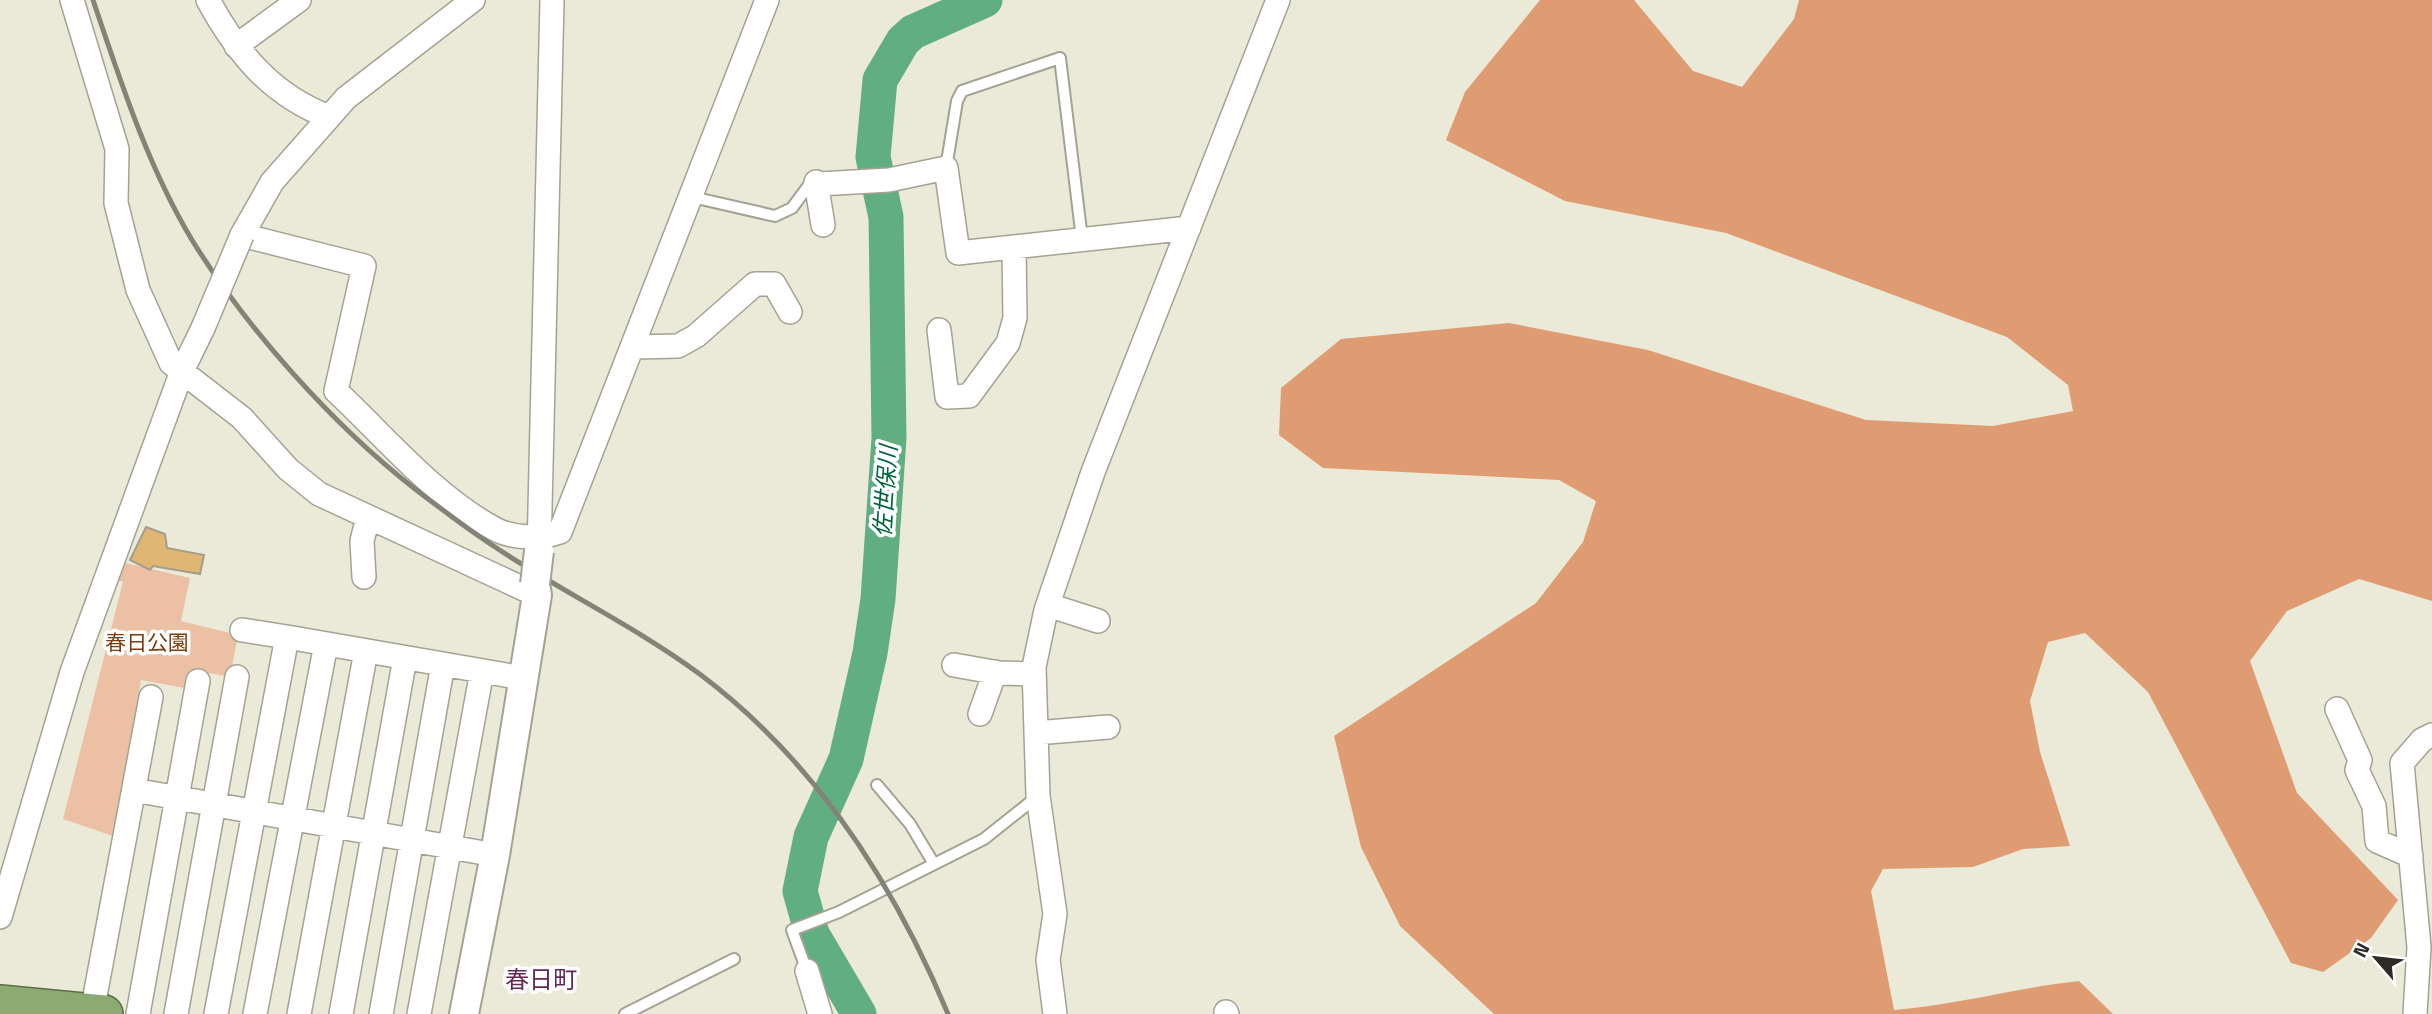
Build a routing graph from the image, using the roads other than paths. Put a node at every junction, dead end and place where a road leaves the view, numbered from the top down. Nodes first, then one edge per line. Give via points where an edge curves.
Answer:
1 (72, 0) edge
2 (208, 0) edge
3 (299, 0) edge
4 (473, 0) edge
5 (552, 0) edge
6 (767, 0) edge
7 (1278, 0) edge
8 (236, 46) junction
9 (329, 117) junction
10 (946, 168) junction
11 (818, 183) junction
12 (692, 197) junction
13 (823, 225) dead end
14 (1189, 228) junction
15 (242, 235) junction
16 (1082, 239) junction
17 (1014, 247) junction
18 (790, 312) dead end
19 (939, 330) dead end
20 (633, 346) junction
21 (182, 371) junction
22 (368, 517) junction
23 (540, 545) junction
24 (364, 577) dead end
25 (536, 590) junction
26 (1048, 605) junction
27 (1098, 621) dead end
28 (242, 630) dead end
29 (286, 636) junction
30 (326, 644) junction
31 (366, 651) junction
32 (405, 658) junction
33 (443, 664) junction
34 (954, 664) dead end
35 (482, 671) junction
36 (995, 672) junction
37 (1034, 674) junction
38 (237, 677) dead end
39 (523, 678) junction
40 (198, 681) dead end
41 (151, 697) dead end
42 (2337, 709) dead end
43 (980, 714) dead end
44 (1100, 722) dead end
45 (1036, 733) junction
46 (2432, 736) edge
47 (877, 786) dead end
48 (134, 790) junction
49 (1038, 796) junction
50 (178, 798) junction
51 (213, 804) junction
52 (253, 812) junction
53 (292, 819) junction
54 (333, 826) junction
55 (373, 833) junction
56 (411, 840) junction
57 (449, 847) junction
58 (495, 855) junction
59 (2411, 856) junction
60 (934, 864) junction
61 (0, 917) edge
62 (734, 959) dead end
63 (807, 971) joint
64 (0, 1004) edge
65 (98, 1013) edge
66 (138, 1014) edge
67 (176, 1014) edge
68 (216, 1014) edge
69 (256, 1014) edge
70 (299, 1014) edge
71 (341, 1014) edge
72 (381, 1014) edge
73 (419, 1014) edge
74 (464, 1014) edge
75 (625, 1014) edge
76 (820, 1014) edge
77 (1055, 1014) edge
78 (2415, 1014) edge

1 - 21 street via 117,149 116,203 138,290 171,363
2 - 8 street
3 - 8 street
4 - 9 street via 356,90
5 - 23 street
6 - 12 street
7 - 14 street
8 - 9 street via 282,94
9 - 15 street via 272,182
10 - 11 street via 889,180
10 - 16 lane via 962,91 1060,58
10 - 17 street via 958,253
11 - 12 lane via 812,181 792,208 775,216
11 - 13 street
12 - 20 street
14 - 16 street
14 - 26 street via 1093,472
15 - 21 street, bridge
15 - 23 street via 364,266 337,391 436,487 495,530
16 - 17 street
17 - 19 street via 1015,318 1008,343 969,396 947,397
18 - 20 street via 774,284 755,284 678,346
20 - 23 street via 560,532
21 - 22 street via 242,418 288,469 319,494
21 - 61 street via 72,672
22 - 24 street via 362,541
22 - 25 street
23 - 25 street, bridge
25 - 39 street
26 - 27 street
26 - 37 street
28 - 29 street
29 - 30 street
29 - 52 street
30 - 31 street
30 - 53 street
31 - 32 street
31 - 54 street
32 - 33 street
32 - 55 street
33 - 35 street
33 - 56 street
34 - 36 street
35 - 39 street
35 - 57 street
36 - 37 street
36 - 43 street
37 - 45 street
38 - 51 street
39 - 58 street
40 - 50 street
41 - 48 street
42 - 59 street via 2374,806 2377,841
44 - 45 street
45 - 49 street
46 - 59 street via 2421,740 2402,763
47 - 60 lane via 911,824
48 - 50 street
48 - 65 street
49 - 60 lane via 984,839
49 - 77 street via 1055,915 1048,960
50 - 51 street
50 - 66 street
51 - 52 street
51 - 67 street
52 - 53 street
52 - 68 street
53 - 54 street
53 - 69 street
54 - 55 street
54 - 70 street
55 - 56 street
55 - 71 street
56 - 57 street
56 - 72 street
57 - 58 street
57 - 73 street
58 - 74 street
59 - 78 street via 2419,947
60 - 63 lane via 792,930
62 - 75 lane
63 - 76 street
64 - 65 highway

